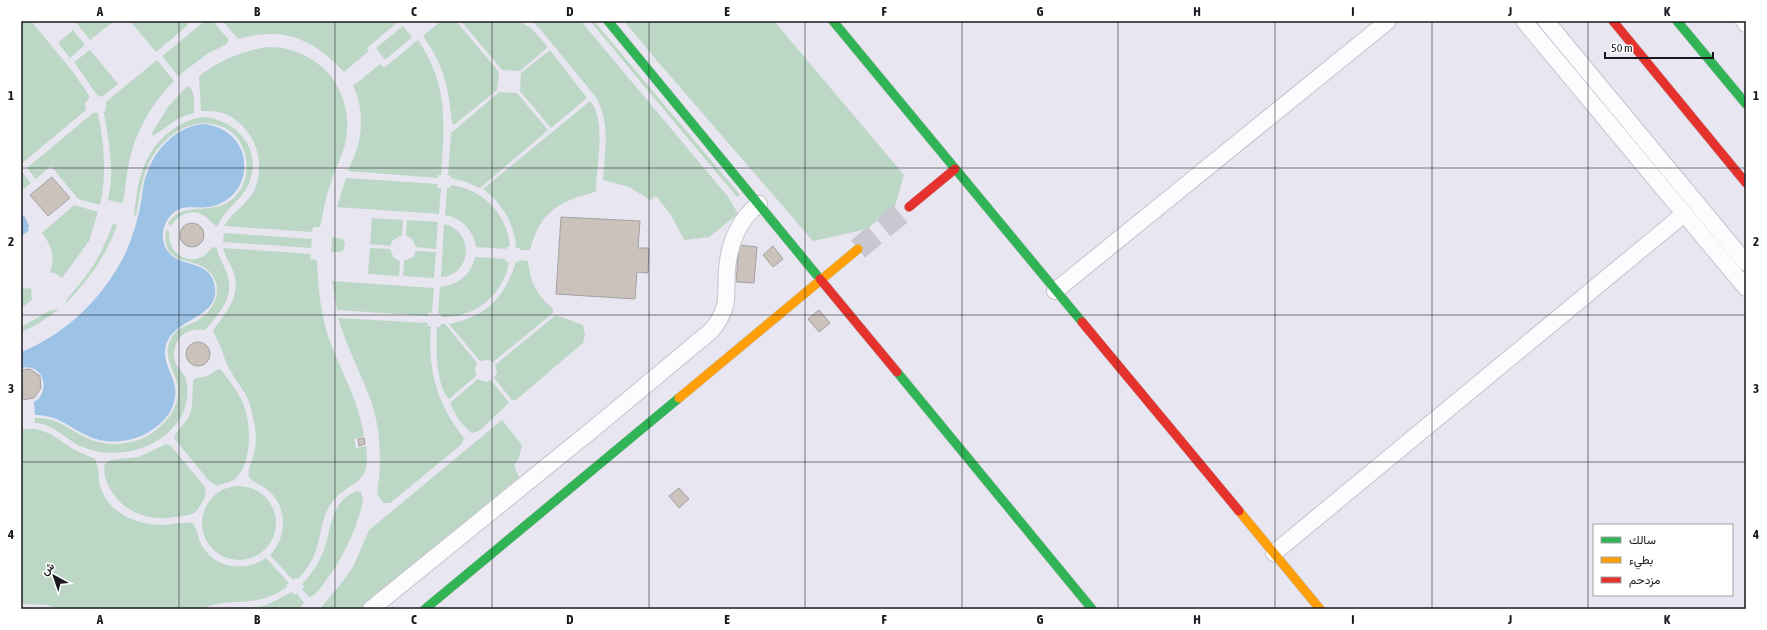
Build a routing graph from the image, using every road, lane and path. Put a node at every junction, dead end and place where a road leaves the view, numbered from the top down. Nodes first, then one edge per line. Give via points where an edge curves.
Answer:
1 (608, 21) edge
2 (1388, 21) edge
3 (1524, 21) edge
4 (1546, 21) edge
5 (1613, 21) edge
6 (1677, 21) edge
7 (1744, 21) edge
8 (840, 23) edge
9 (1746, 24) edge
10 (1746, 104) edge
11 (955, 169) junction
12 (1746, 183) edge
13 (759, 204) junction
14 (909, 207) tunnel mouth
15 (1684, 214) junction
16 (858, 249) tunnel mouth
17 (1742, 267) edge
18 (821, 280) junction
19 (1746, 288) edge
20 (1055, 291) junction
21 (1274, 553) junction
22 (371, 609) edge
23 (425, 609) edge
24 (1092, 609) edge
25 (1320, 609) edge

1 - 13 street
2 - 20 street
3 - 15 street
4 - 17 street
5 - 12 street
6 - 10 street
7 - 9 street
8 - 11 street
11 - 14 street
11 - 20 street
13 - 18 street
13 - 22 street via 743,220 735,236 728,264 727,300 722,316 712,330
15 - 17 street
15 - 21 street
16 - 18 street
17 - 19 street
18 - 23 street
18 - 24 street
20 - 21 street
21 - 25 street

